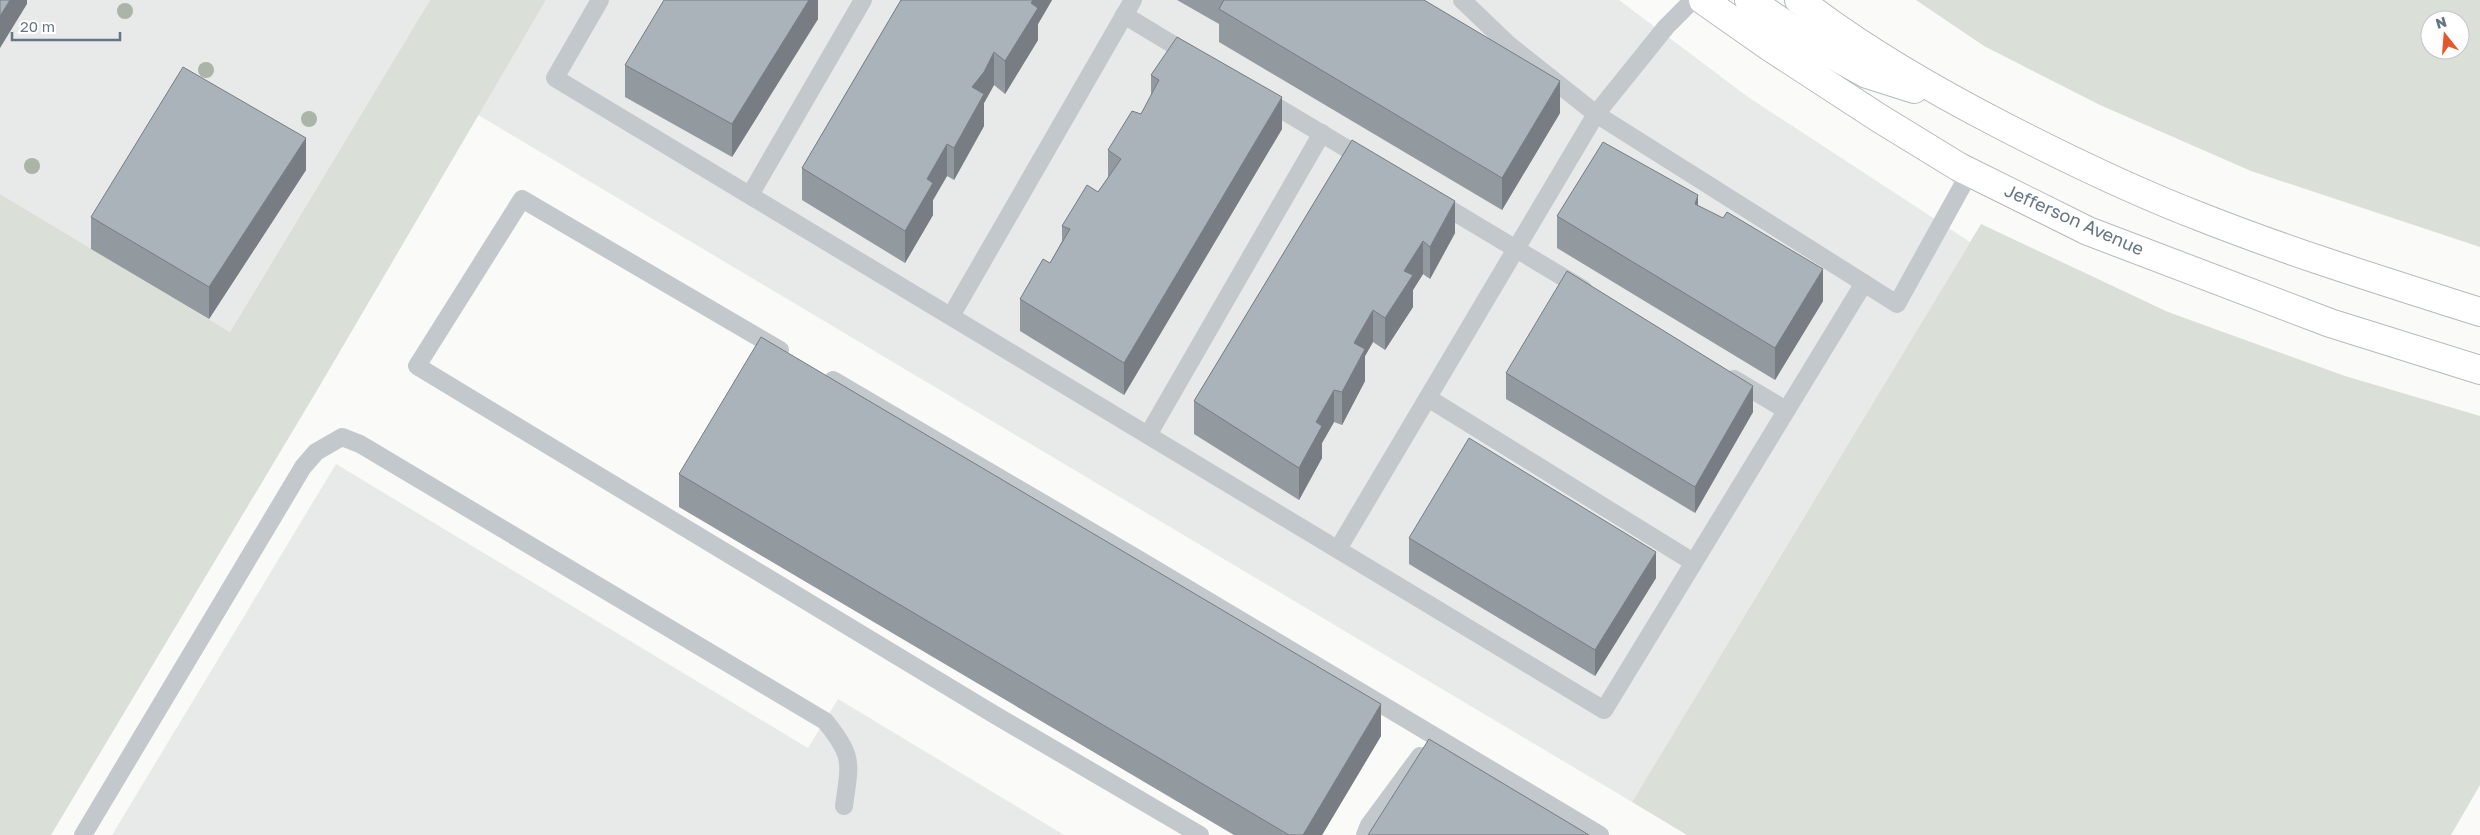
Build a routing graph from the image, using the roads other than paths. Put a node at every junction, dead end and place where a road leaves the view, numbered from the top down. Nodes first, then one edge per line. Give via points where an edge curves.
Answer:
1 (600, 0) edge
2 (862, 0) edge
3 (1133, 0) edge
4 (1462, 0) edge
5 (1693, 0) edge
6 (1703, 0) edge
7 (1749, 0) edge
8 (1799, 0) edge
9 (1124, 15) junction
10 (1210, 67) edge
11 (1244, 87) edge
12 (1958, 103) junction
13 (1596, 114) junction
14 (1322, 133) junction
15 (1381, 168) edge
16 (1970, 172) junction
17 (1423, 194) edge
18 (750, 195) junction
19 (1516, 249) junction
20 (1864, 283) junction
21 (1600, 300) edge
22 (2480, 312) edge
23 (951, 316) junction
24 (796, 359) edge
25 (1718, 370) edge
26 (2480, 370) edge
27 (822, 374) edge
28 (1428, 398) junction
29 (1786, 410) junction
30 (1148, 434) junction
31 (1338, 549) junction
32 (1694, 562) junction
33 (1435, 736) junction
34 (844, 806) dead end
35 (83, 835) edge
36 (1200, 835) edge
37 (1365, 835) edge
38 (1600, 835) edge

1 - 18 lane via 555,78
2 - 18 lane
3 - 9 lane
4 - 13 lane via 1508,44
5 - 13 lane via 1666,27
6 - 16 main road, Jefferson Avenue via 1879,118
7 - 12 main road via 1820,48 1867,74
8 - 12 main road via 1842,34
9 - 10 lane
9 - 23 lane
11 - 14 lane
12 - 22 main road via 2088,170 2200,217 2317,260
13 - 19 lane
13 - 20 lane
14 - 15 lane
14 - 30 lane
16 - 20 lane via 1897,304
16 - 26 main road, Jefferson Avenue via 2088,231 2330,323
17 - 19 lane
18 - 23 lane
19 - 21 lane
19 - 28 lane
20 - 29 lane
23 - 30 lane
24 - 36 lane via 522,199 417,366
25 - 29 lane
27 - 33 lane
28 - 31 lane
28 - 32 lane
29 - 32 lane
30 - 31 lane
31 - 32 lane via 1604,710
33 - 37 lane via 1369,824
33 - 38 lane
34 - 35 lane via 850,766 842,742 825,721 360,444 342,437 316,452 303,467

